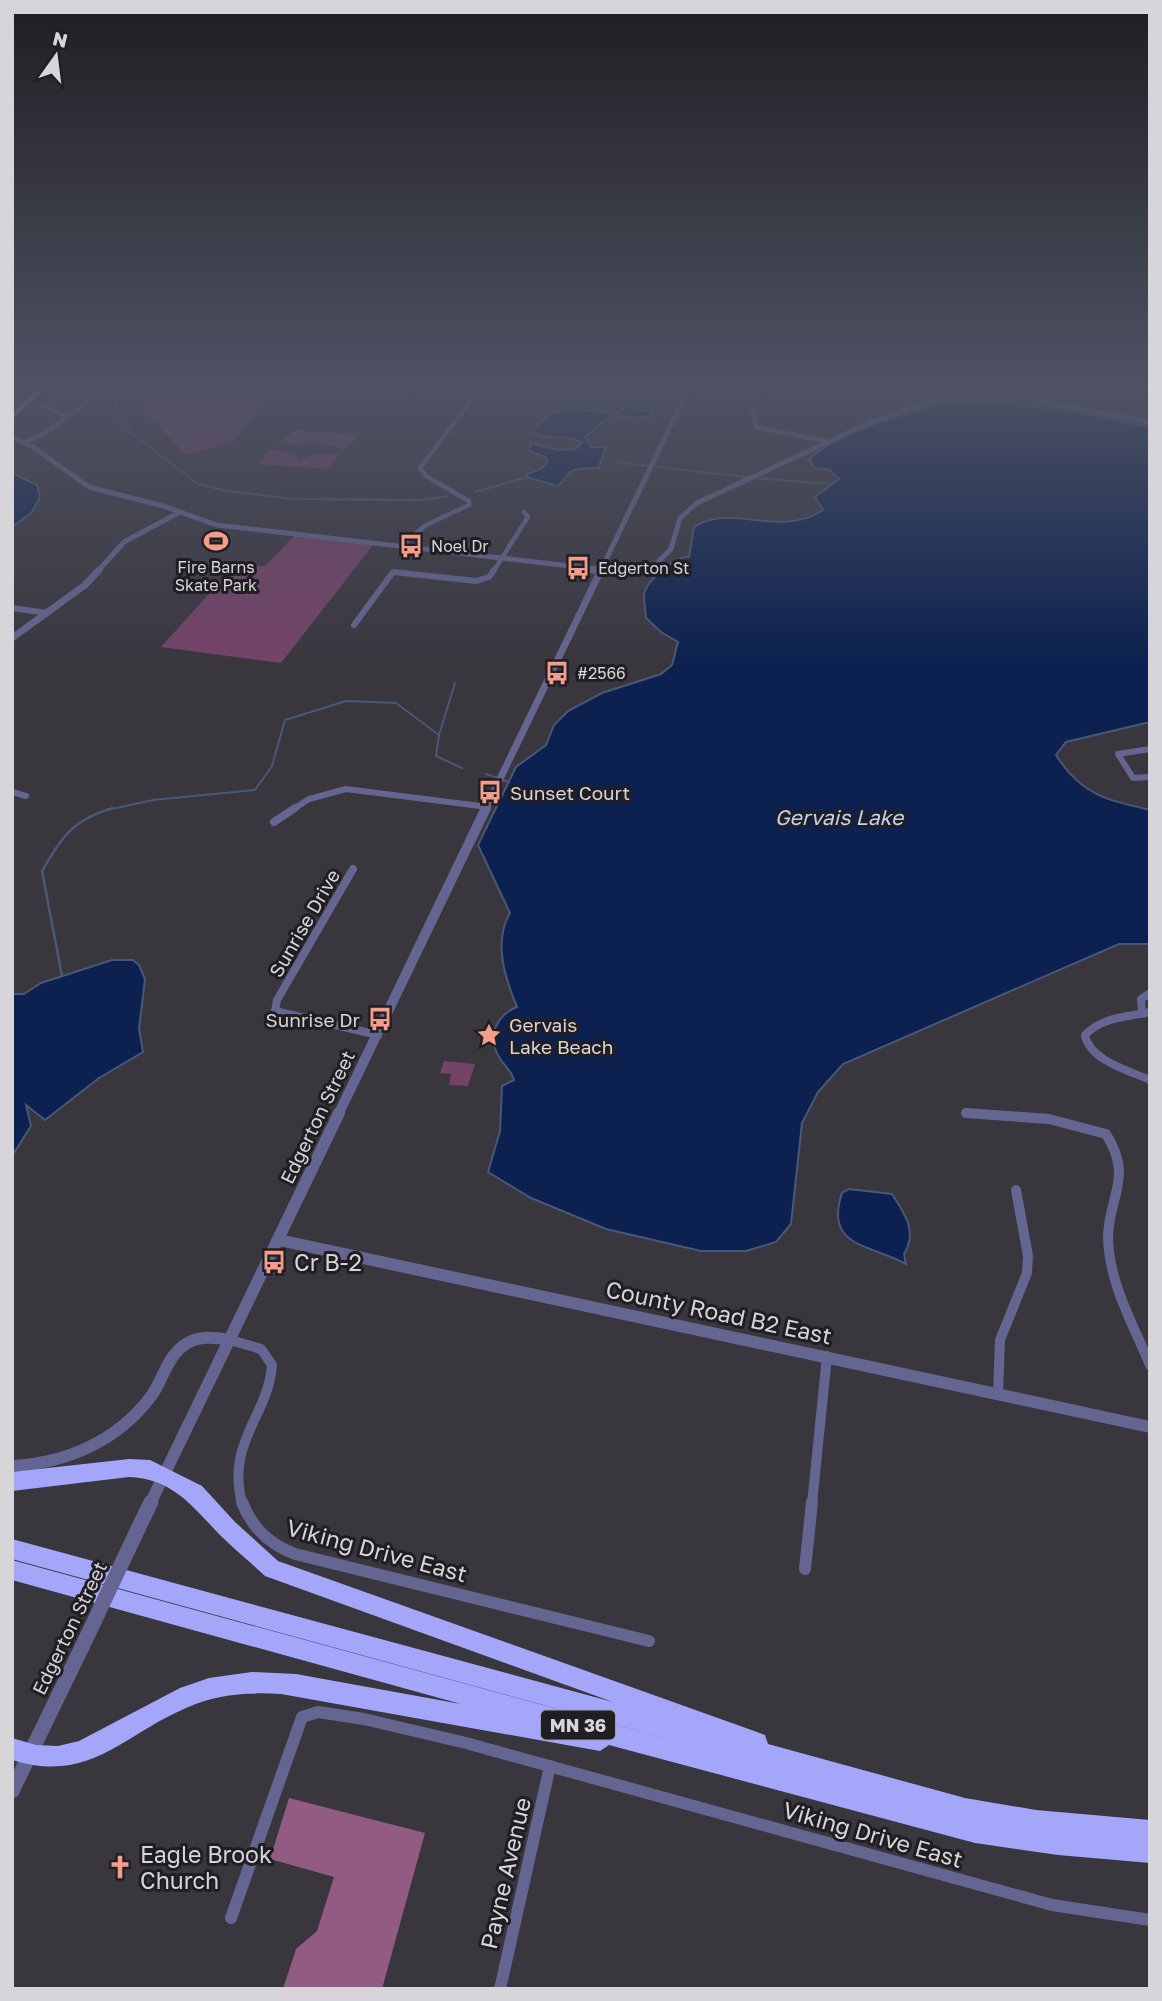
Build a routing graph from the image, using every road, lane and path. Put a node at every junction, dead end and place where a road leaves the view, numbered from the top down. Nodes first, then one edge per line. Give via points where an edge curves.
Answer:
1 (75, 477) edge
2 (428, 477) edge
3 (647, 477) edge
4 (751, 477) edge
5 (180, 512) junction
6 (524, 512) dead end
7 (402, 545) junction
8 (502, 559) junction
9 (603, 571) junction
10 (12, 608) edge
11 (47, 613) junction
12 (354, 625) dead end
13 (12, 638) edge
14 (1150, 749) edge
15 (1150, 777) edge
16 (12, 792) edge
17 (26, 796) dead end
18 (488, 807) junction
19 (274, 822) dead end
20 (354, 869) dead end
21 (1150, 993) edge
22 (1146, 1013) edge
23 (378, 1035) junction
24 (1150, 1080) edge
25 (966, 1113) dead end
26 (1016, 1190) dead end
27 (279, 1240) junction
28 (230, 1340) junction
29 (827, 1356) junction
30 (1150, 1365) edge
31 (998, 1393) junction
32 (1150, 1427) edge
33 (12, 1466) edge
34 (165, 1475) junction
35 (12, 1482) edge
36 (12, 1549) edge
37 (805, 1569) dead end
38 (12, 1570) edge
39 (649, 1641) dead end
40 (21, 1751) edge
41 (697, 1758) junction
42 (550, 1766) junction
43 (860, 1780) junction
44 (12, 1790) edge
45 (1150, 1832) edge
46 (1150, 1851) edge
47 (231, 1918) dead end
48 (1150, 1920) edge
49 (500, 1989) edge

1 - 5 street via 89,487
2 - 7 street via 470,505 426,525
3 - 9 street, Edgerton Street
4 - 9 street via 690,507 680,518 671,549 657,563 637,572
5 - 7 street via 242,529
5 - 11 street via 124,542 85,585
6 - 8 street via 528,517
7 - 8 street
8 - 9 street
8 - 12 street via 489,577 480,581 393,572
9 - 18 street, Edgerton Street
10 - 11 street
11 - 13 street
14 - 15 street via 1118,754 1133,778
16 - 17 street
18 - 19 street via 346,789 309,799
18 - 23 street, Edgerton Street
20 - 23 street, Sunrise Drive via 277,1000 275,1011
21 - 22 street via 1141,999
22 - 24 street via 1093,1027 1086,1040 1097,1055
23 - 27 street, Edgerton Street
25 - 30 street via 1049,1119 1105,1134 1115,1148 1120,1182 1108,1236 1114,1280
26 - 31 street via 1027,1273 1000,1340
27 - 28 street, Edgerton Street
27 - 29 street, County Road B2 East
28 - 33 street, Viking Drive East via 207,1336 185,1344 143,1407 95,1445 59,1460
28 - 34 street, Edgerton Street
28 - 39 street, Viking Drive East via 261,1349 272,1365 241,1449 237,1480 244,1510 273,1544 307,1557
29 - 31 street, County Road B2 East
29 - 37 street
31 - 32 street, County Road B2 East
34 - 35 highway via 129,1468
34 - 40 street, Edgerton Street, bridge via 82,1647
34 - 43 highway via 195,1493 272,1569
36 - 43 highway, MN 36
38 - 41 highway, MN 36
40 - 41 highway via 61,1757 81,1753 177,1700 255,1681
40 - 44 street, Edgerton Street
41 - 46 highway, MN 36 via 975,1831
42 - 47 street, Viking Drive East via 364,1719 318,1712 302,1717
42 - 48 street, Viking Drive East via 1052,1905
42 - 49 street, Payne Avenue
43 - 45 highway, MN 36 via 993,1814

